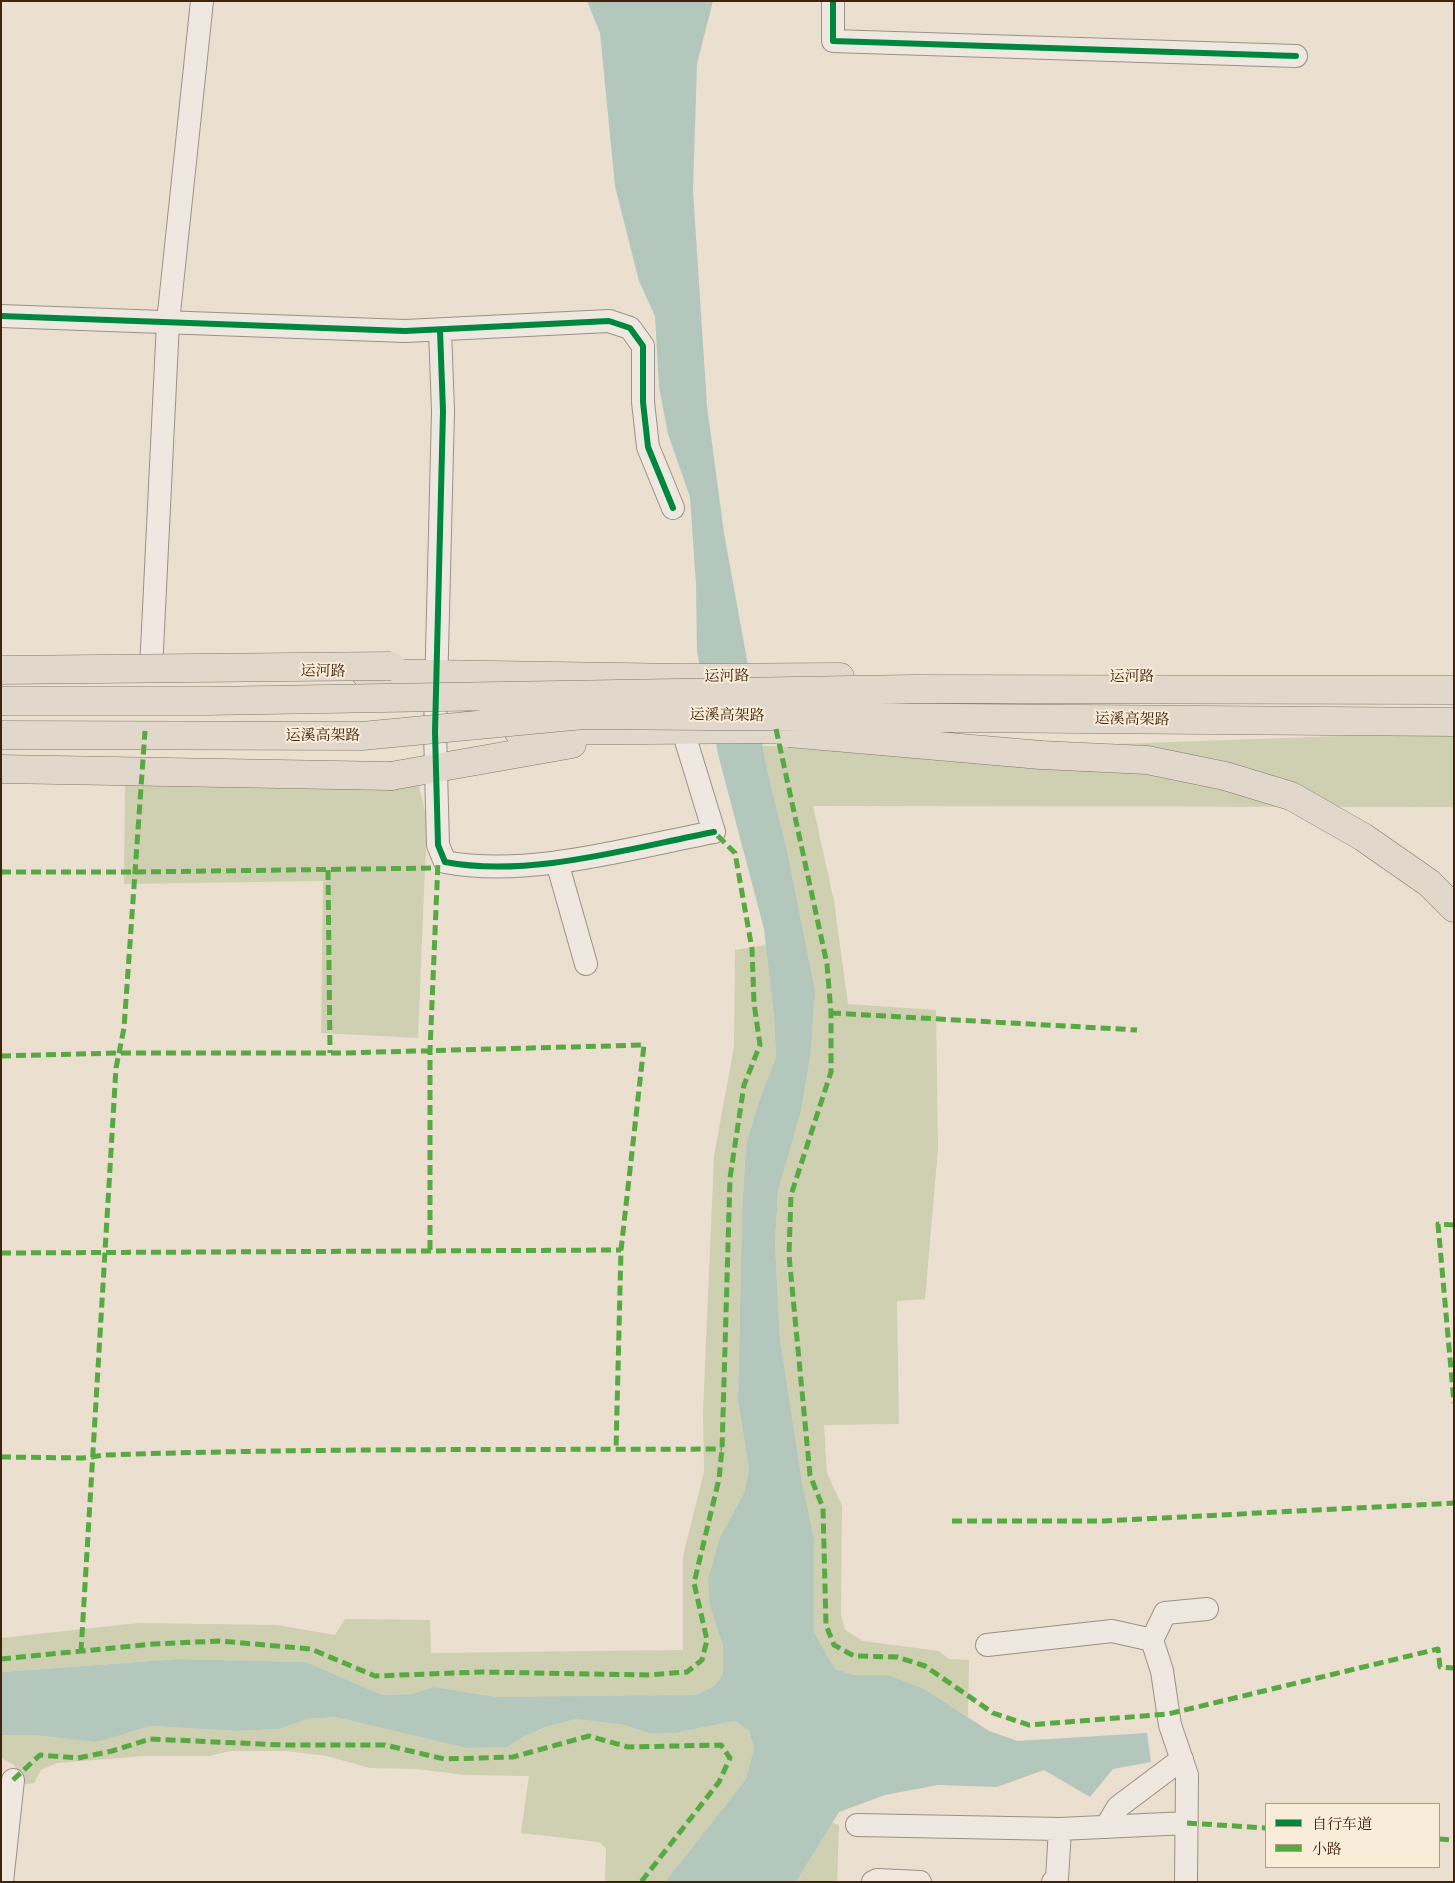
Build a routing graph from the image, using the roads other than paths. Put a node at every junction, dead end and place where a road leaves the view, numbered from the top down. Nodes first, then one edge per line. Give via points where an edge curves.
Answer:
1 (202, 1) edge
2 (833, 1) edge
3 (1296, 56) dead end
4 (1, 316) edge
5 (168, 322) junction
6 (440, 330) junction
7 (673, 508) dead end
8 (1, 670) edge
9 (152, 670) junction
10 (436, 671) junction
11 (1454, 678) edge
12 (1454, 690) edge
13 (1, 701) edge
14 (583, 715) junction
15 (1454, 722) edge
16 (1454, 730) edge
17 (1, 731) edge
18 (645, 731) junction
19 (690, 731) junction
20 (435, 732) junction
21 (1, 736) edge
22 (436, 768) junction
23 (1, 769) edge
24 (557, 862) junction
25 (1454, 908) edge
26 (586, 964) dead end
27 (1207, 1609) dead end
28 (1152, 1640) junction
29 (987, 1644) dead end
30 (1182, 1759) junction
31 (13, 1780) dead end
32 (1187, 1823) junction
33 (857, 1825) dead end
34 (1106, 1827) junction
35 (1060, 1829) junction
36 (2, 1882) edge
37 (872, 1882) edge
38 (920, 1882) edge
39 (1053, 1882) edge
40 (1186, 1882) edge

1 - 5 street
2 - 3 street via 833,41
4 - 5 street
5 - 6 street
5 - 9 street
6 - 7 street via 609,321 630,328 643,346 648,447
6 - 10 street via 442,410
8 - 9 main road, 运河路
8 - 10 main road, bridge via 391,666
9 - 10 main road, 运河路
10 - 11 main road, 运河路 via 683,678
10 - 20 street
12 - 13 main road, 运溪高架路, bridge via 910,689 228,701
14 - 15 main road, 运溪高架路, bridge
14 - 21 main road, 运溪高架路, bridge via 362,736
14 - 25 main road, bridge via 1041,755 1146,760 1225,776 1291,796 1363,837 1429,883
16 - 19 main road
17 - 20 main road
18 - 19 main road
18 - 20 main road
18 - 22 main road
19 - 24 street via 714,832
20 - 22 street
22 - 23 main road via 391,776
22 - 24 street via 438,844 445,862 474,868
24 - 26 street
27 - 28 street via 1165,1613
28 - 29 street via 1112,1631
28 - 30 street via 1162,1671 1170,1725
30 - 32 street via 1187,1775
30 - 34 street via 1118,1807
31 - 36 street
32 - 34 street
32 - 40 street
33 - 35 street
34 - 35 street
35 - 39 street via 1057,1879
37 - 38 street

